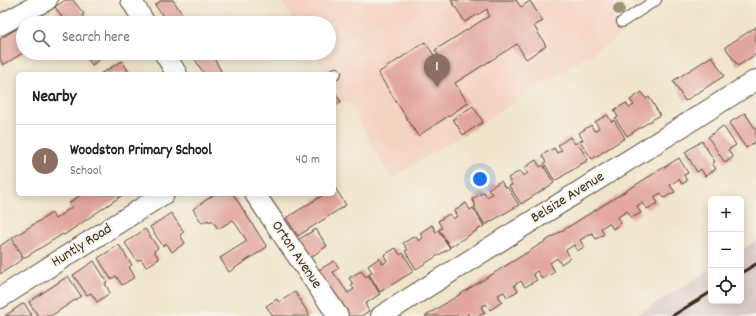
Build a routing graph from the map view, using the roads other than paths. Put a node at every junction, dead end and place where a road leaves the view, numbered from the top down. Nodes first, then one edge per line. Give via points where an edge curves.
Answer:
1 (47, 0) edge
2 (131, 0) edge
3 (656, 0) edge
4 (642, 4) edge
5 (141, 16) edge
6 (622, 22) dead end
7 (0, 24) edge
8 (168, 60) edge
9 (176, 72) edge
10 (756, 80) edge
11 (161, 196) edge
12 (256, 196) edge
13 (0, 298) edge
14 (338, 316) edge
15 (381, 316) edge

1 - 7 street
2 - 5 street
3 - 4 lane
4 - 6 lane
8 - 9 street
10 - 15 street, Belsize Avenue
11 - 13 street, Huntly Road
12 - 14 street, Orton Avenue

